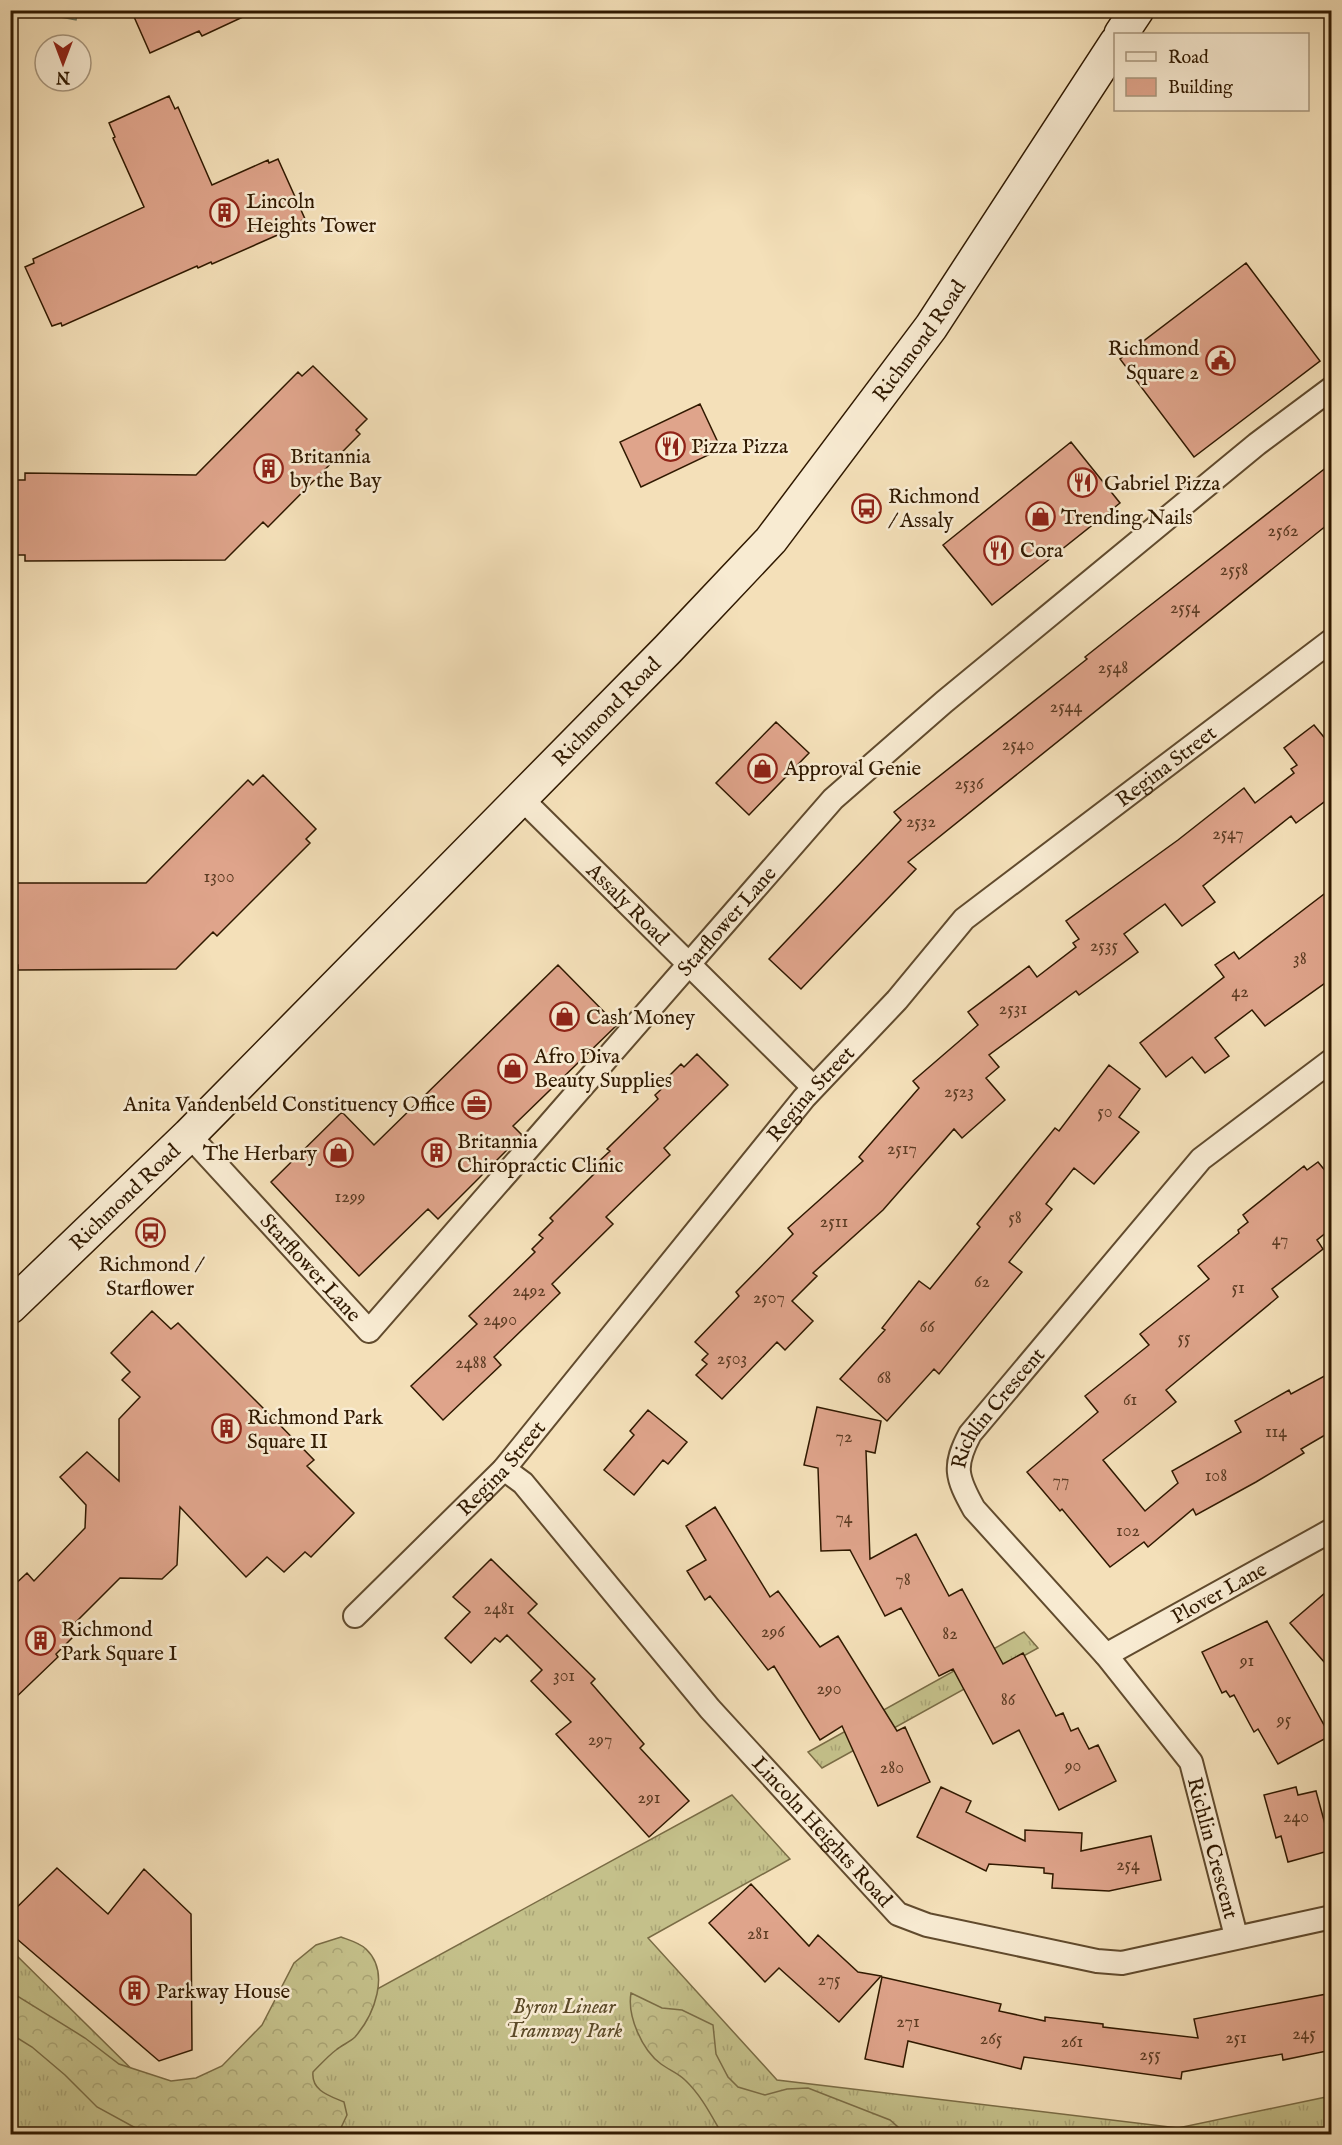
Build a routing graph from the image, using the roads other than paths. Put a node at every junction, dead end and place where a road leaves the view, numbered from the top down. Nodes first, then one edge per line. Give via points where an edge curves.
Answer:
1 (1137, 10) edge
2 (1122, 33) edge
3 (1114, 46) edge
4 (1332, 388) edge
5 (1332, 640) edge
6 (520, 797) junction
7 (690, 963) junction
8 (1332, 1060) edge
9 (813, 1088) junction
10 (189, 1135) junction
11 (10, 1307) edge
12 (504, 1469) junction
13 (1332, 1530) edge
14 (355, 1616) dead end
15 (1106, 1655) junction
16 (1332, 1917) edge
17 (1236, 1936) junction

1 - 2 main road
3 - 6 main road, Richmond Road via 931,327 771,540
4 - 7 street, Starflower Lane via 1257,444 944,702 832,800
5 - 9 street, Regina Street via 964,919 897,1000
6 - 7 street, Assaly Road
6 - 10 main road, Richmond Road
7 - 9 street, Assaly Road
7 - 10 street, Starflower Lane via 369,1331
8 - 15 street, Richlin Crescent via 1201,1159 970,1434 957,1458 961,1487 974,1509
9 - 12 street, Regina Street
10 - 11 main road, Richmond Road
12 - 14 street, Regina Street
12 - 17 street, Lincoln Heights Road via 523,1483 710,1710 898,1914 927,1925 1122,1963
13 - 15 street, Plover Lane
15 - 17 street, Richlin Crescent via 1191,1762
16 - 17 street, Lincoln Heights Road

